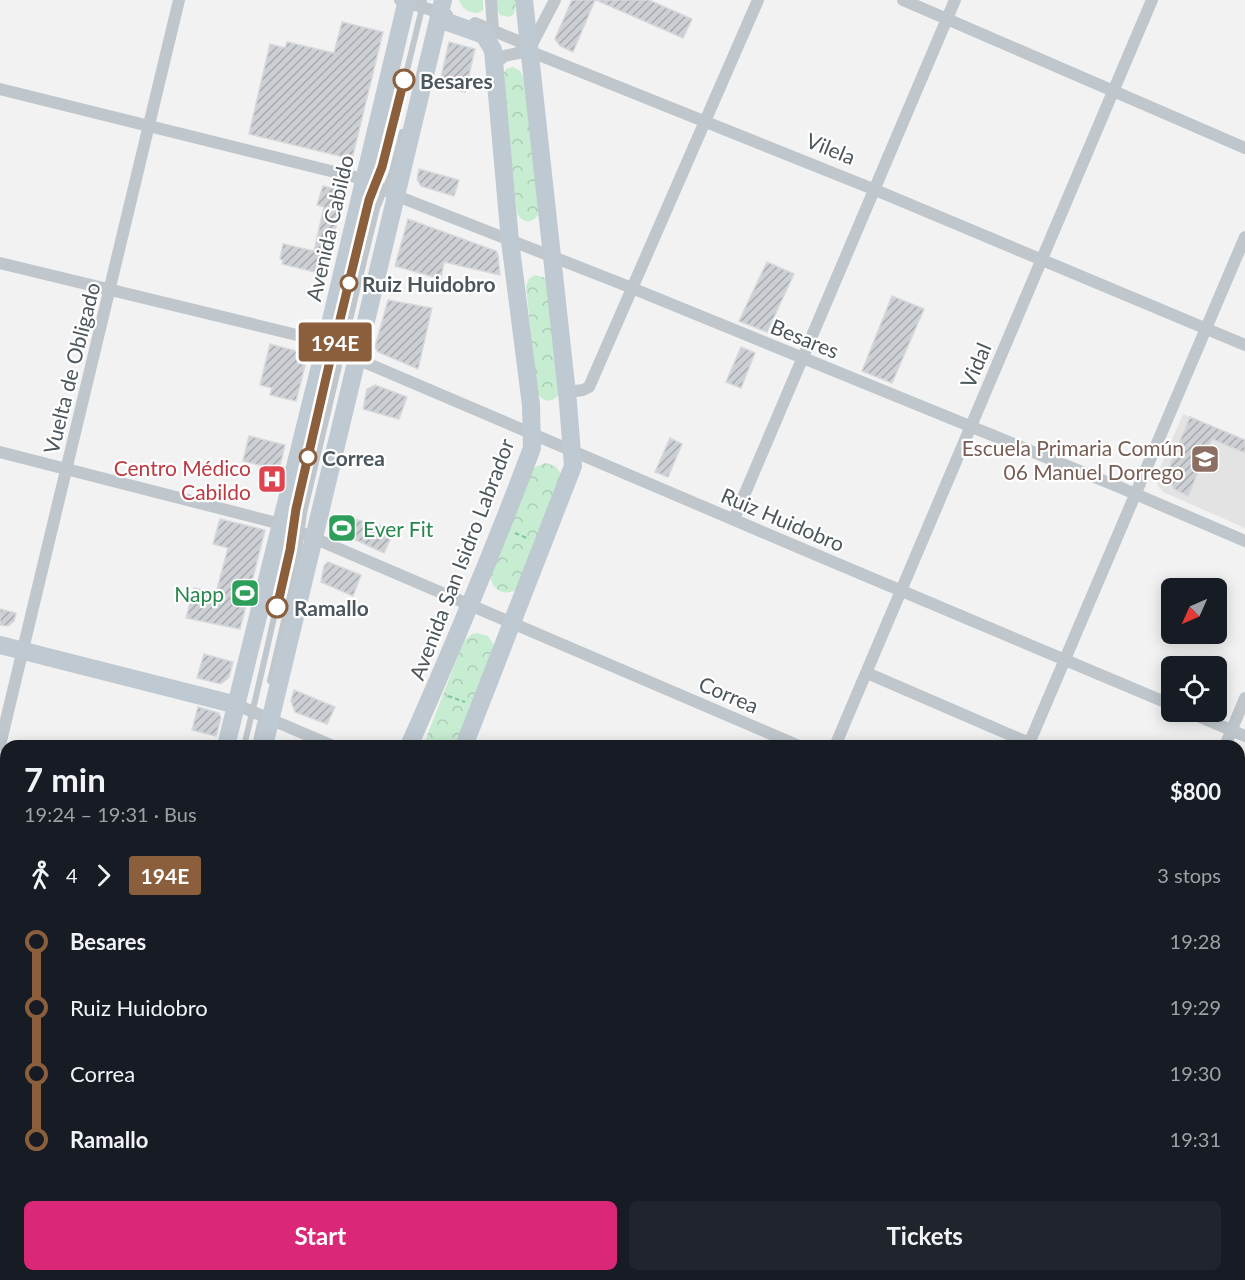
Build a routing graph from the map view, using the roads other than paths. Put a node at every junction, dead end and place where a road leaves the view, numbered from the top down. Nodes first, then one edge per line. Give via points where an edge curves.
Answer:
1 (179, 0) edge
2 (491, 0) edge
3 (524, 0) edge
4 (555, 0) edge
5 (758, 0) edge
6 (903, 0) edge
7 (955, 0) edge
8 (1152, 0) edge
9 (425, 7) edge
10 (946, 20) junction
11 (494, 30) junction
12 (529, 51) junction
13 (494, 65) junction
14 (0, 89) edge
15 (1113, 91) junction
16 (704, 122) junction
17 (149, 127) junction
18 (403, 127) dead end
19 (1245, 148) edge
20 (380, 187) junction
21 (873, 189) junction
22 (1245, 237) edge
23 (510, 241) junction
24 (552, 258) junction
25 (1041, 259) junction
26 (0, 263) edge
27 (631, 288) junction
28 (111, 289) junction
29 (1206, 329) junction
30 (1245, 345) edge
31 (338, 351) junction
32 (802, 358) junction
33 (329, 365) dead end
34 (567, 392) junction
35 (970, 425) junction
36 (533, 434) junction
37 (572, 450) junction
38 (0, 452) edge
39 (66, 469) junction
40 (1136, 494) junction
41 (734, 519) junction
42 (298, 531) junction
43 (1245, 541) edge
44 (901, 592) junction
45 (471, 604) junction
46 (512, 623) junction
47 (0, 645) edge
48 (21, 651) junction
49 (1065, 660) junction
50 (867, 673) junction
51 (269, 687) dead end
52 (1245, 698) edge
53 (1161, 700) edge
54 (257, 711) junction
55 (1212, 722) edge
56 (1231, 730) junction
57 (1245, 736) edge
58 (1, 740) edge
59 (231, 740) edge
60 (246, 740) edge
61 (255, 740) edge
62 (263, 740) edge
63 (320, 740) edge
64 (412, 740) edge
65 (466, 740) edge
66 (786, 740) edge
67 (838, 740) edge
68 (1019, 740) edge
69 (1030, 740) edge
70 (1227, 740) edge

1 - 17 street, Vuelta de Obligado
2 - 11 street
3 - 12 street
4 - 12 street
5 - 16 street
6 - 10 street
7 - 10 street
8 - 15 street, Vidal
9 - 11 street, Vilela
9 - 13 street via 484,35 493,50
9 - 20 street, Avenida Cabildo
9 - 20 street, Avenida Cabildo
10 - 15 street
10 - 21 street
11 - 12 street, Vilela
12 - 13 street via 504,56
12 - 16 street, Vilela
12 - 24 street
13 - 23 street, Avenida San Isidro Labrador
14 - 17 street, Besares
15 - 19 street
15 - 25 street, Vidal
16 - 21 street, Vilela
16 - 27 street
17 - 20 street, Besares
17 - 28 street, Vuelta de Obligado
18 - 20 lane via 392,172
20 - 23 street, Besares
20 - 31 street, Avenida Cabildo
20 - 31 street, Avenida Cabildo
21 - 25 street, Vilela
21 - 32 street
22 - 29 street
23 - 24 street, Besares
23 - 36 street, Avenida San Isidro Labrador
24 - 27 street, Besares
24 - 34 street
25 - 29 street, Vilela
25 - 35 street, Vidal
26 - 28 street, Ruiz Huidobro
27 - 32 street, Besares
27 - 34 street via 590,387
28 - 31 street, Ruiz Huidobro
28 - 39 street, Vuelta de Obligado
29 - 30 street, Vilela
29 - 40 street
31 - 36 street, Ruiz Huidobro
31 - 42 street, Avenida Cabildo
31 - 42 street, Avenida Cabildo
32 - 35 street, Besares
32 - 41 street
33 - 42 lane via 296,509
34 - 37 street
35 - 40 street, Besares
35 - 44 street, Vidal
36 - 37 street, Ruiz Huidobro
36 - 45 street, Avenida San Isidro Labrador via 532,448
37 - 41 street, Ruiz Huidobro
37 - 46 street via 573,466
38 - 39 street, Correa
39 - 42 street, Correa
39 - 48 street, Vuelta de Obligado
40 - 43 street, Besares
40 - 49 street
41 - 44 street, Ruiz Huidobro
42 - 45 street, Correa
42 - 51 lane via 298,561
42 - 54 street, Avenida Cabildo
42 - 54 street, Avenida Cabildo
44 - 49 street, Ruiz Huidobro
44 - 50 street, Vidal
45 - 46 street, Correa
45 - 64 street, Avenida San Isidro Labrador
46 - 65 street
46 - 66 street, Correa
47 - 48 street
48 - 54 street
48 - 58 street, Vuelta de Obligado
49 - 53 street, Ruiz Huidobro
49 - 69 street
50 - 67 street, Vidal
50 - 68 street
52 - 56 street
54 - 59 street, Avenida Cabildo
54 - 60 lane
54 - 61 lane
54 - 62 street, Avenida Cabildo
54 - 63 street
55 - 56 street
56 - 57 street
56 - 70 street

